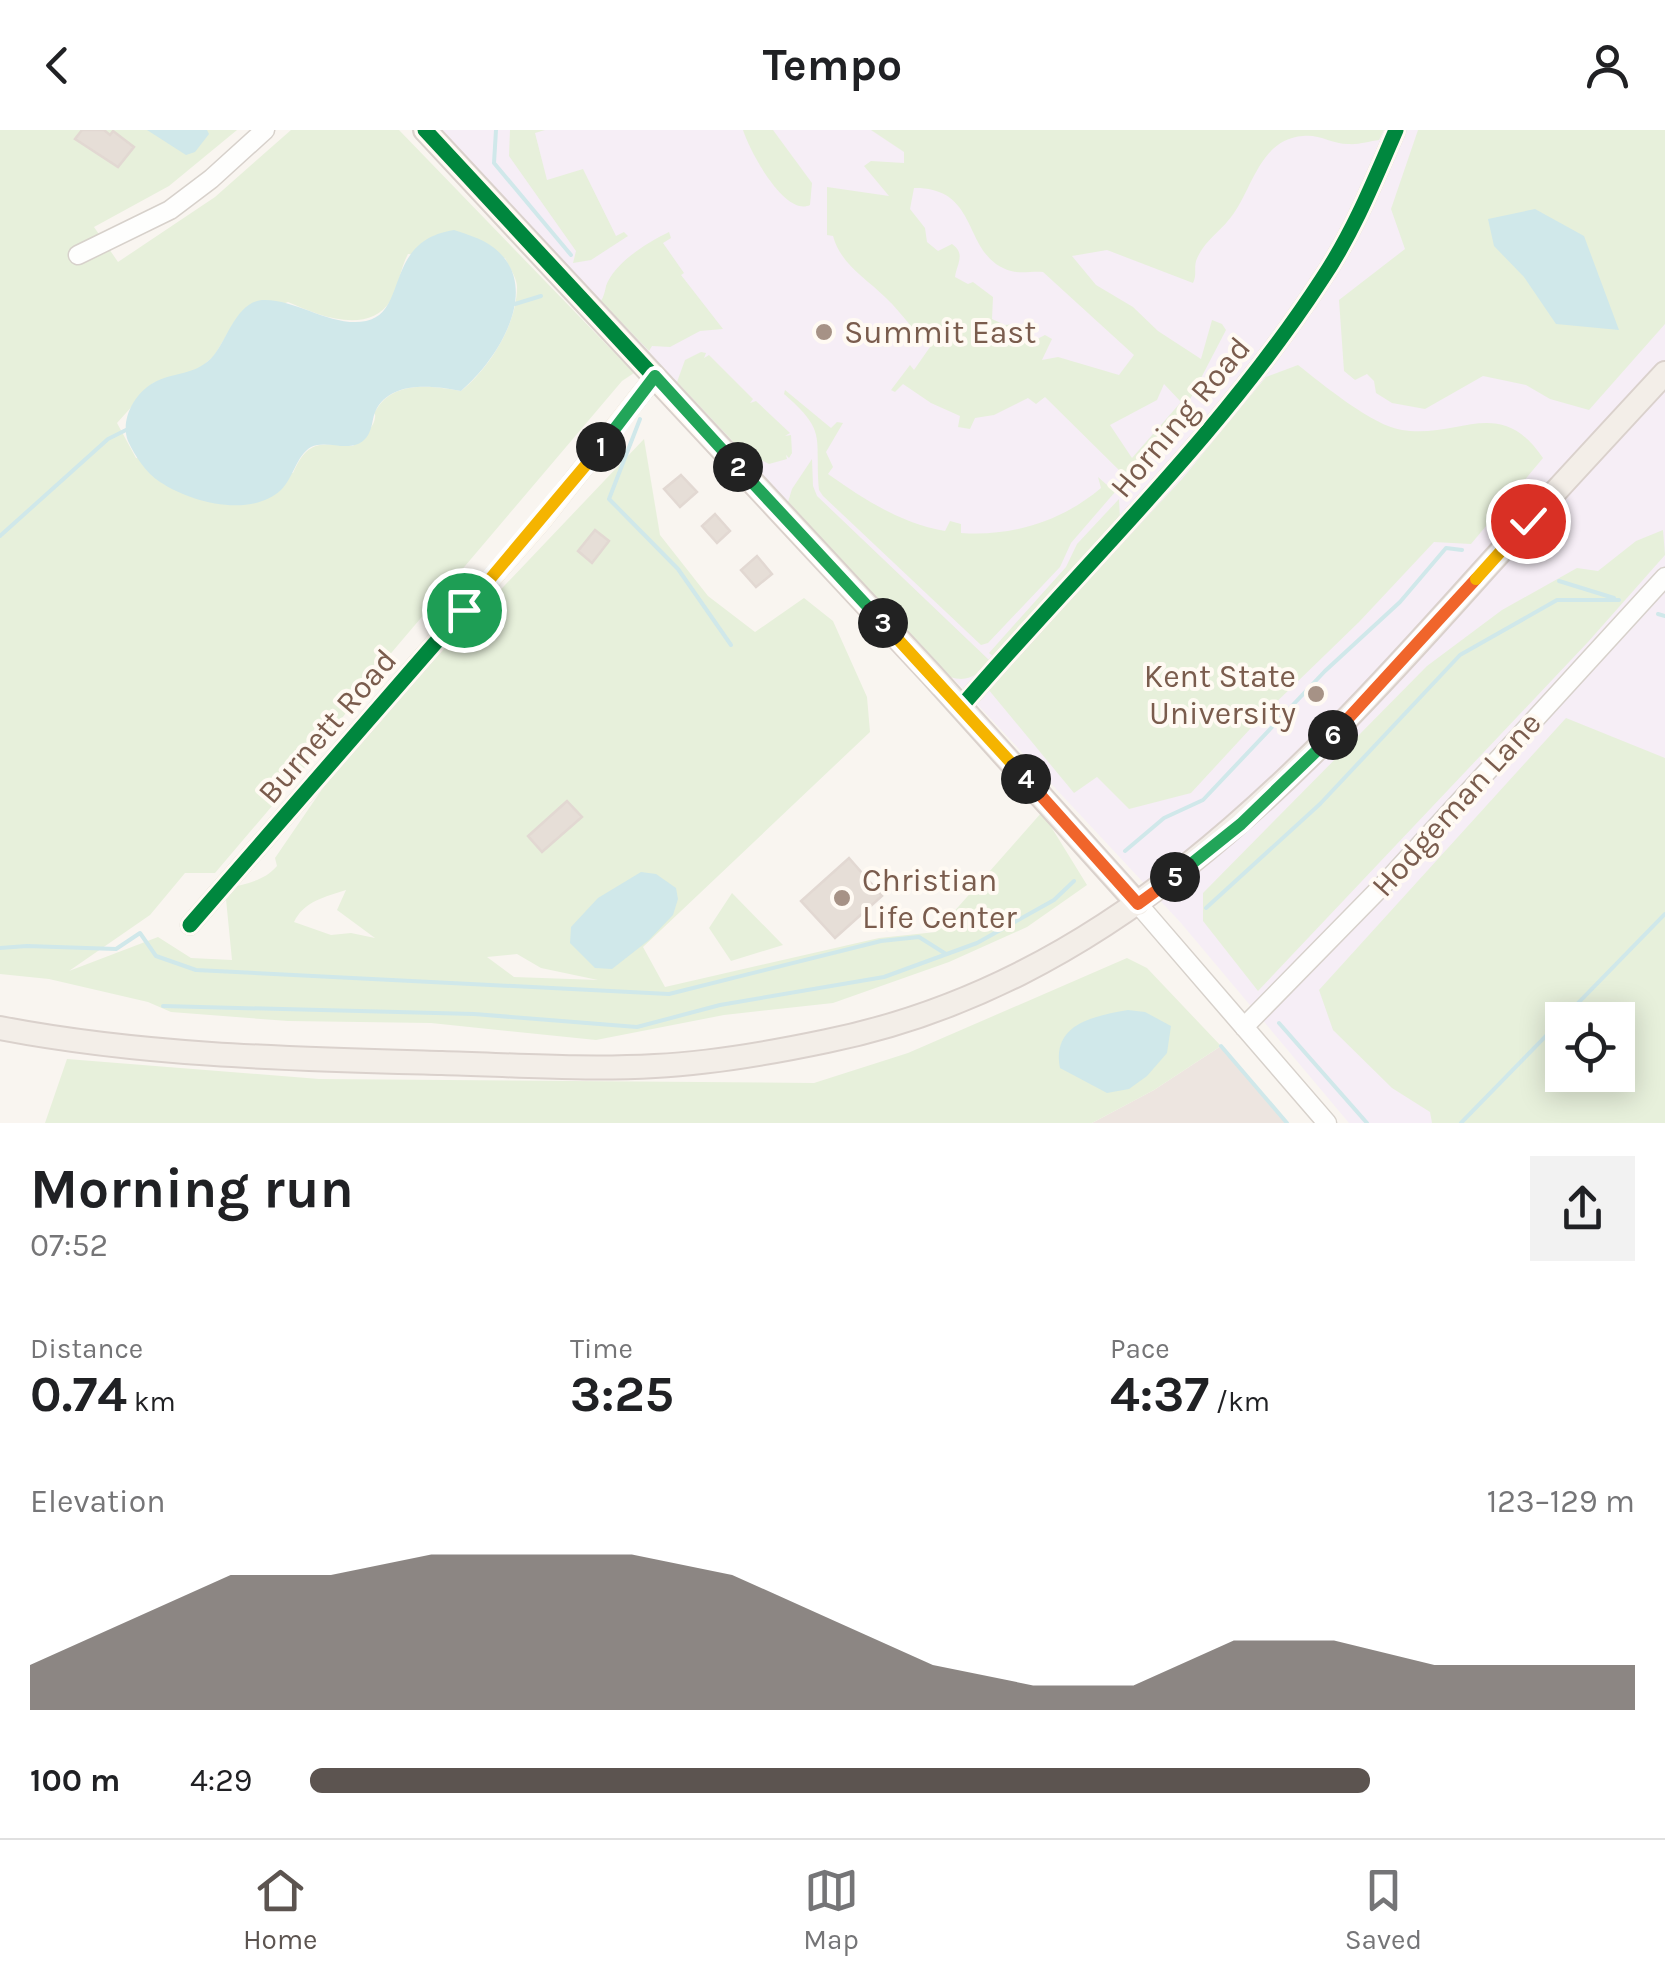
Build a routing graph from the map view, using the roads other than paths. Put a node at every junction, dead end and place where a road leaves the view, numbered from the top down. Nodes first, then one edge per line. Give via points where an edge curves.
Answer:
1 (265, 130) edge
2 (425, 130) edge
3 (1396, 130) edge
4 (78, 255) dead end
5 (1665, 373) edge
6 (655, 376) junction
7 (1665, 577) edge
8 (961, 707) junction
9 (1138, 904) junction
10 (190, 924) dead end
11 (1244, 1027) junction
12 (0, 1028) edge
13 (1327, 1123) edge

1 - 4 street via 170,210
2 - 6 main road
3 - 8 street, Horning Road via 1348,236 1293,321 1146,504
5 - 9 main road via 1312,756 1241,824
6 - 8 main road
6 - 10 street, Burnett Road via 543,518
7 - 11 street, Hodgeman Lane
8 - 9 main road
9 - 11 street
9 - 12 main road via 1058,952 928,1013 831,1041 699,1062 577,1067 186,1052
11 - 13 street

